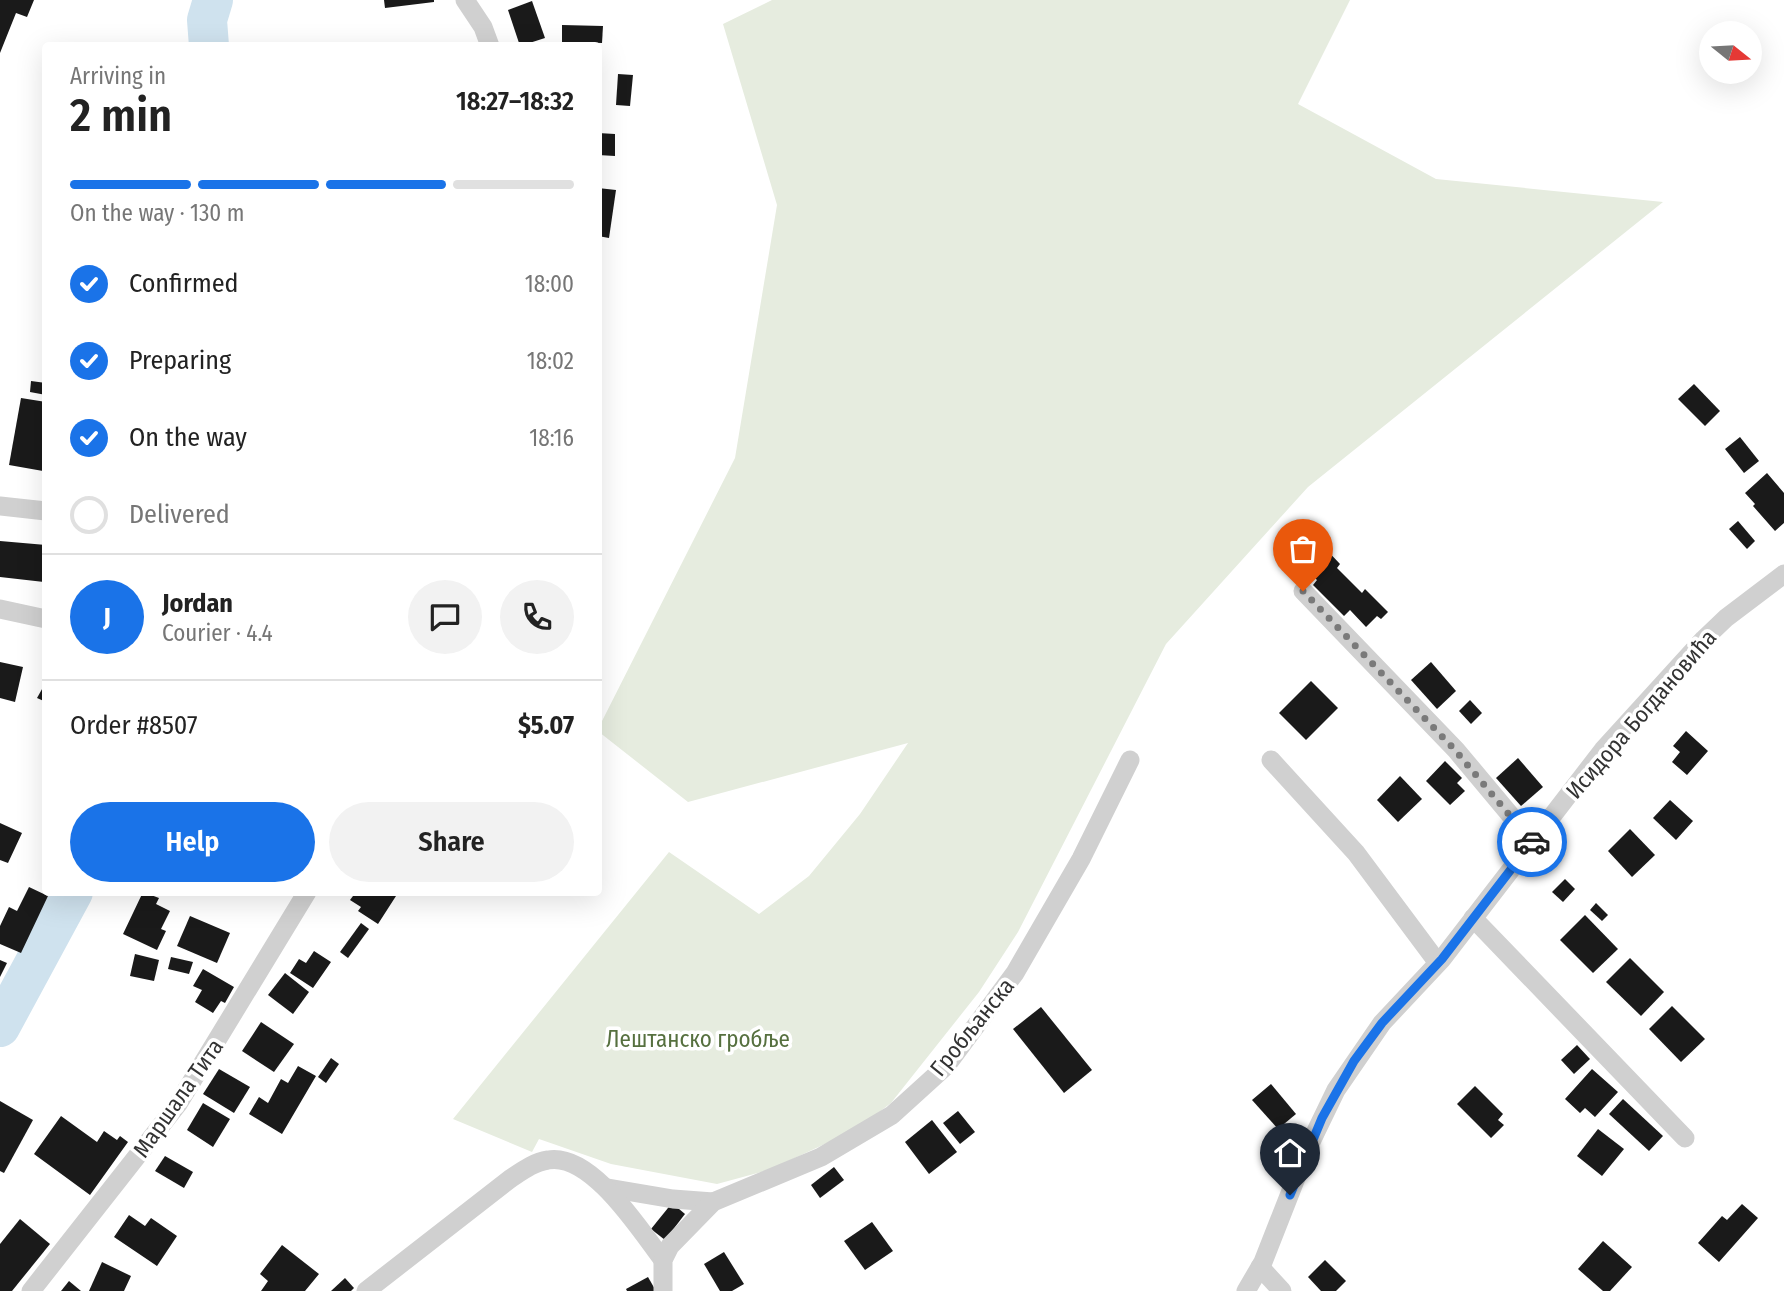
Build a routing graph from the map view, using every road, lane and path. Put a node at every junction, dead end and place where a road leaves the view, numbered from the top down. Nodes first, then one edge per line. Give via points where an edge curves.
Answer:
1 (465, 0) edge
2 (489, 42) edge
3 (0, 506) edge
4 (42, 511) edge
5 (1784, 574) edge
6 (1303, 591) dead end
7 (0, 610) edge
8 (42, 618) edge
9 (1130, 760) dead end
10 (1271, 760) dead end
11 (1532, 841) junction
12 (305, 896) edge
13 (1473, 918) junction
14 (1438, 963) junction
15 (1685, 1138) dead end
16 (608, 1188) junction
17 (713, 1202) junction
18 (663, 1259) junction
19 (1260, 1267) junction
20 (32, 1291) edge
21 (366, 1291) edge
22 (663, 1291) edge
23 (1246, 1291) edge
24 (1282, 1291) edge

1 - 2 street
3 - 4 street
5 - 11 street, Исидора Богдановића via 1704,639 1603,750
6 - 11 street via 1455,750
7 - 8 street
9 - 17 street, Гробљанска via 1081,859 1015,973 946,1066 892,1115 821,1157
10 - 14 street via 1356,853
11 - 13 street, Исидора Богдановића
12 - 20 street, Маршала Тита via 178,1104
13 - 14 street, Исидора Богдановића
13 - 15 street
14 - 19 street, Исидора Богдановића via 1382,1023 1336,1090
16 - 17 street
16 - 18 street
16 - 21 street via 572,1164 550,1159 531,1165
17 - 18 street, Гробљанска
18 - 22 street
19 - 23 street, Исидора Богдановића
19 - 24 street

